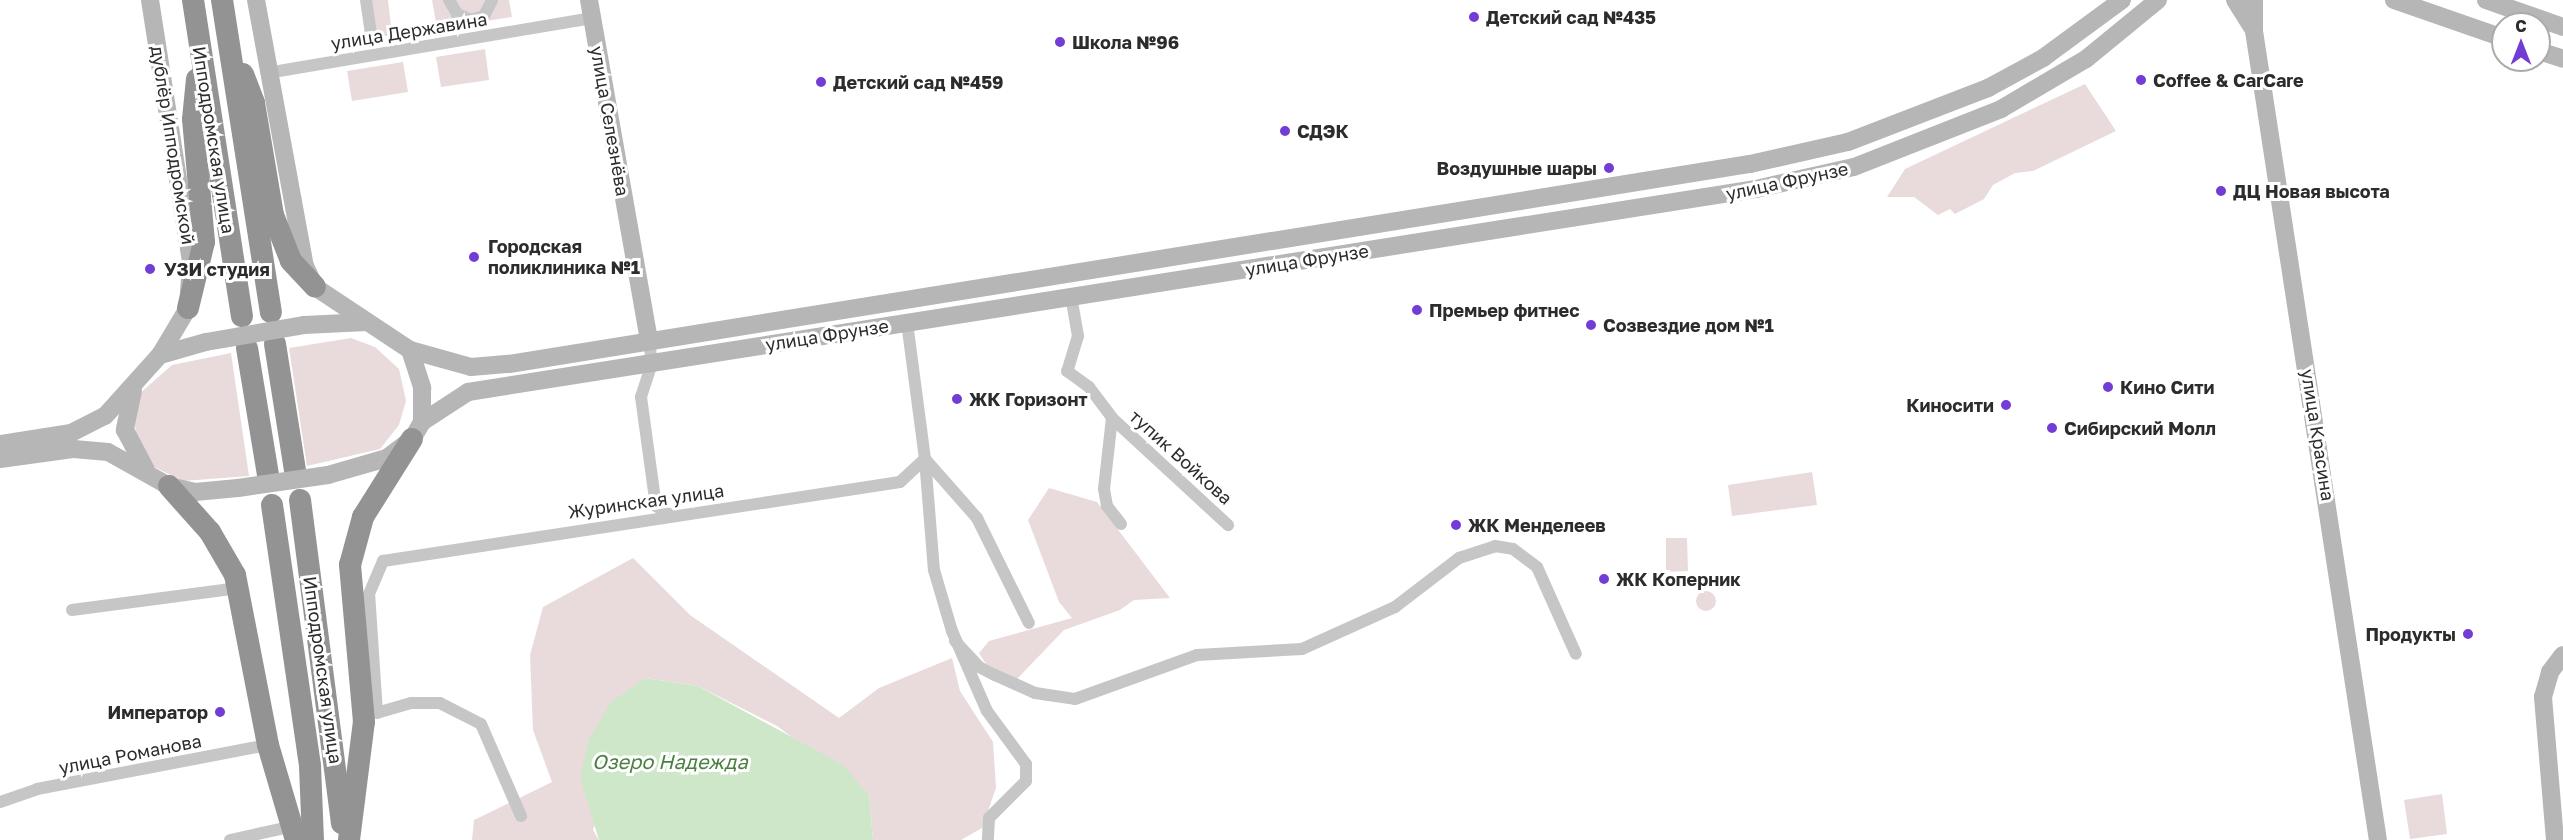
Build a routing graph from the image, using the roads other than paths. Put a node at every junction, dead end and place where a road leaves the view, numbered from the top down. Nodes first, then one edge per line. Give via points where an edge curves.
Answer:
1 (150, 0) edge
2 (193, 0) edge
3 (222, 0) edge
4 (256, 0) edge
5 (366, 0) edge
6 (450, 0) edge
7 (492, 0) edge
8 (589, 0) edge
9 (2122, 0) edge
10 (2158, 0) edge
11 (2174, 0) edge
12 (2235, 0) edge
13 (2254, 0) edge
14 (2394, 0) edge
15 (2486, 0) edge
16 (2144, 16) junction
17 (592, 18) junction
18 (2563, 27) edge
19 (2254, 31) junction
20 (2491, 34) edge
21 (228, 40) junction
22 (372, 40) dead end
23 (200, 51) junction
24 (267, 73) junction
25 (1461, 213) junction
26 (1355, 229) junction
27 (1466, 236) junction
28 (1359, 252) junction
29 (315, 287) junction
30 (1071, 296) junction
31 (188, 308) junction
32 (271, 312) dead end
33 (242, 316) dead end
34 (368, 322) junction
35 (907, 322) junction
36 (649, 340) junction
37 (275, 344) dead end
38 (247, 348) dead end
39 (410, 350) junction
40 (160, 355) junction
41 (652, 363) junction
42 (133, 389) junction
43 (1112, 418) junction
44 (417, 430) junction
45 (72, 441) junction
46 (0, 444) edge
47 (0, 459) edge
48 (924, 459) junction
49 (295, 470) dead end
50 (148, 473) junction
51 (267, 475) dead end
52 (169, 486) junction
53 (300, 501) dead end
54 (272, 505) dead end
55 (672, 516) junction
56 (1121, 524) dead end
57 (1228, 525) dead end
58 (239, 588) junction
59 (72, 610) dead end
60 (1029, 623) dead end
61 (955, 641) junction
62 (1575, 654) dead end
63 (2563, 655) edge
64 (268, 745) junction
65 (0, 802) edge
66 (521, 816) dead end
67 (288, 834) edge
68 (230, 840) edge
69 (312, 840) edge
70 (343, 840) edge
71 (349, 840) edge
72 (988, 840) edge
73 (2378, 840) edge
74 (2555, 840) edge

1 - 31 main road, дублёр Ипподромской via 190,262
2 - 23 highway, Ипподромская улица
3 - 21 highway, Ипподромская улица
4 - 24 main road
5 - 22 street
6 - 7 street via 457,14 471,20 484,16
8 - 17 main road, улица Селезнёва
9 - 25 main road, улица Фрунзе via 2043,58 1988,87 1848,142 1738,166
10 - 16 main road, улица Фрунзе
11 - 16 main road
12 - 19 main road, улица Красина
13 - 19 main road, улица Красина
14 - 20 main road
15 - 18 main road
16 - 27 main road, улица Фрунзе via 2079,64 2001,109 1854,167 1756,189
17 - 24 street, улица Державина
17 - 36 main road, улица Селезнёва
19 - 73 main road, улица Красина
21 - 29 highway via 254,103 273,215 291,261
21 - 32 highway, Ипподромская улица
23 - 31 highway via 193,119 204,242
23 - 33 highway, Ипподромская улица
24 - 29 main road via 297,244
25 - 26 main road, улица Фрунзе
25 - 27 main road
26 - 28 main road
26 - 36 main road, улица Фрунзе
27 - 28 main road, улица Фрунзе
28 - 30 main road, улица Фрунзе
29 - 34 main road
30 - 35 main road, улица Фрунзе
30 - 43 street via 1078,336 1067,371 1089,387
31 - 40 main road, дублёр Ипподромской
34 - 39 main road, улица Фрунзе
34 - 40 main road, bridge via 304,325 206,342
35 - 41 main road, улица Фрунзе
35 - 48 street
36 - 39 main road, улица Фрунзе via 471,367
36 - 41 street, улица Селезнёва
37 - 49 highway
38 - 51 highway
39 - 44 main road via 421,379
40 - 42 main road, дублёр Ипподромской
41 - 44 main road, улица Фрунзе via 468,392
41 - 55 street, улица Селезнёва via 641,397 656,506
42 - 45 main road, дублёр Ипподромской
42 - 50 main road via 125,430
43 - 56 street, тупик Войкова via 1104,489 1107,506
43 - 57 street, тупик Войкова
44 - 52 main road, улица Фрунзе, bridge via 387,458 328,475 195,492
44 - 71 highway via 363,517 350,565 364,722
45 - 46 main road
45 - 47 main road
45 - 50 main road via 108,452
48 - 55 street, Журинская улица via 900,482
48 - 60 street via 977,518
48 - 61 street via 934,570
50 - 52 main road
52 - 58 highway via 210,532
53 - 70 highway, Ипподромская улица via 327,682
54 - 69 highway, Ипподромская улица via 310,766
55 - 66 street, Журинская улица via 383,561 369,594 377,713 411,703 440,703 481,724
58 - 59 street
58 - 64 highway
61 - 62 street via 979,667 995,675 1035,693 1075,699 1197,655 1302,649 1395,608 1459,558 1495,546 1514,549 1537,567
61 - 72 street via 987,711 1026,764 1026,781 989,818
63 - 74 main road via 2550,672 2543,697
64 - 65 street, улица Романова via 37,789
64 - 67 highway
67 - 68 street

